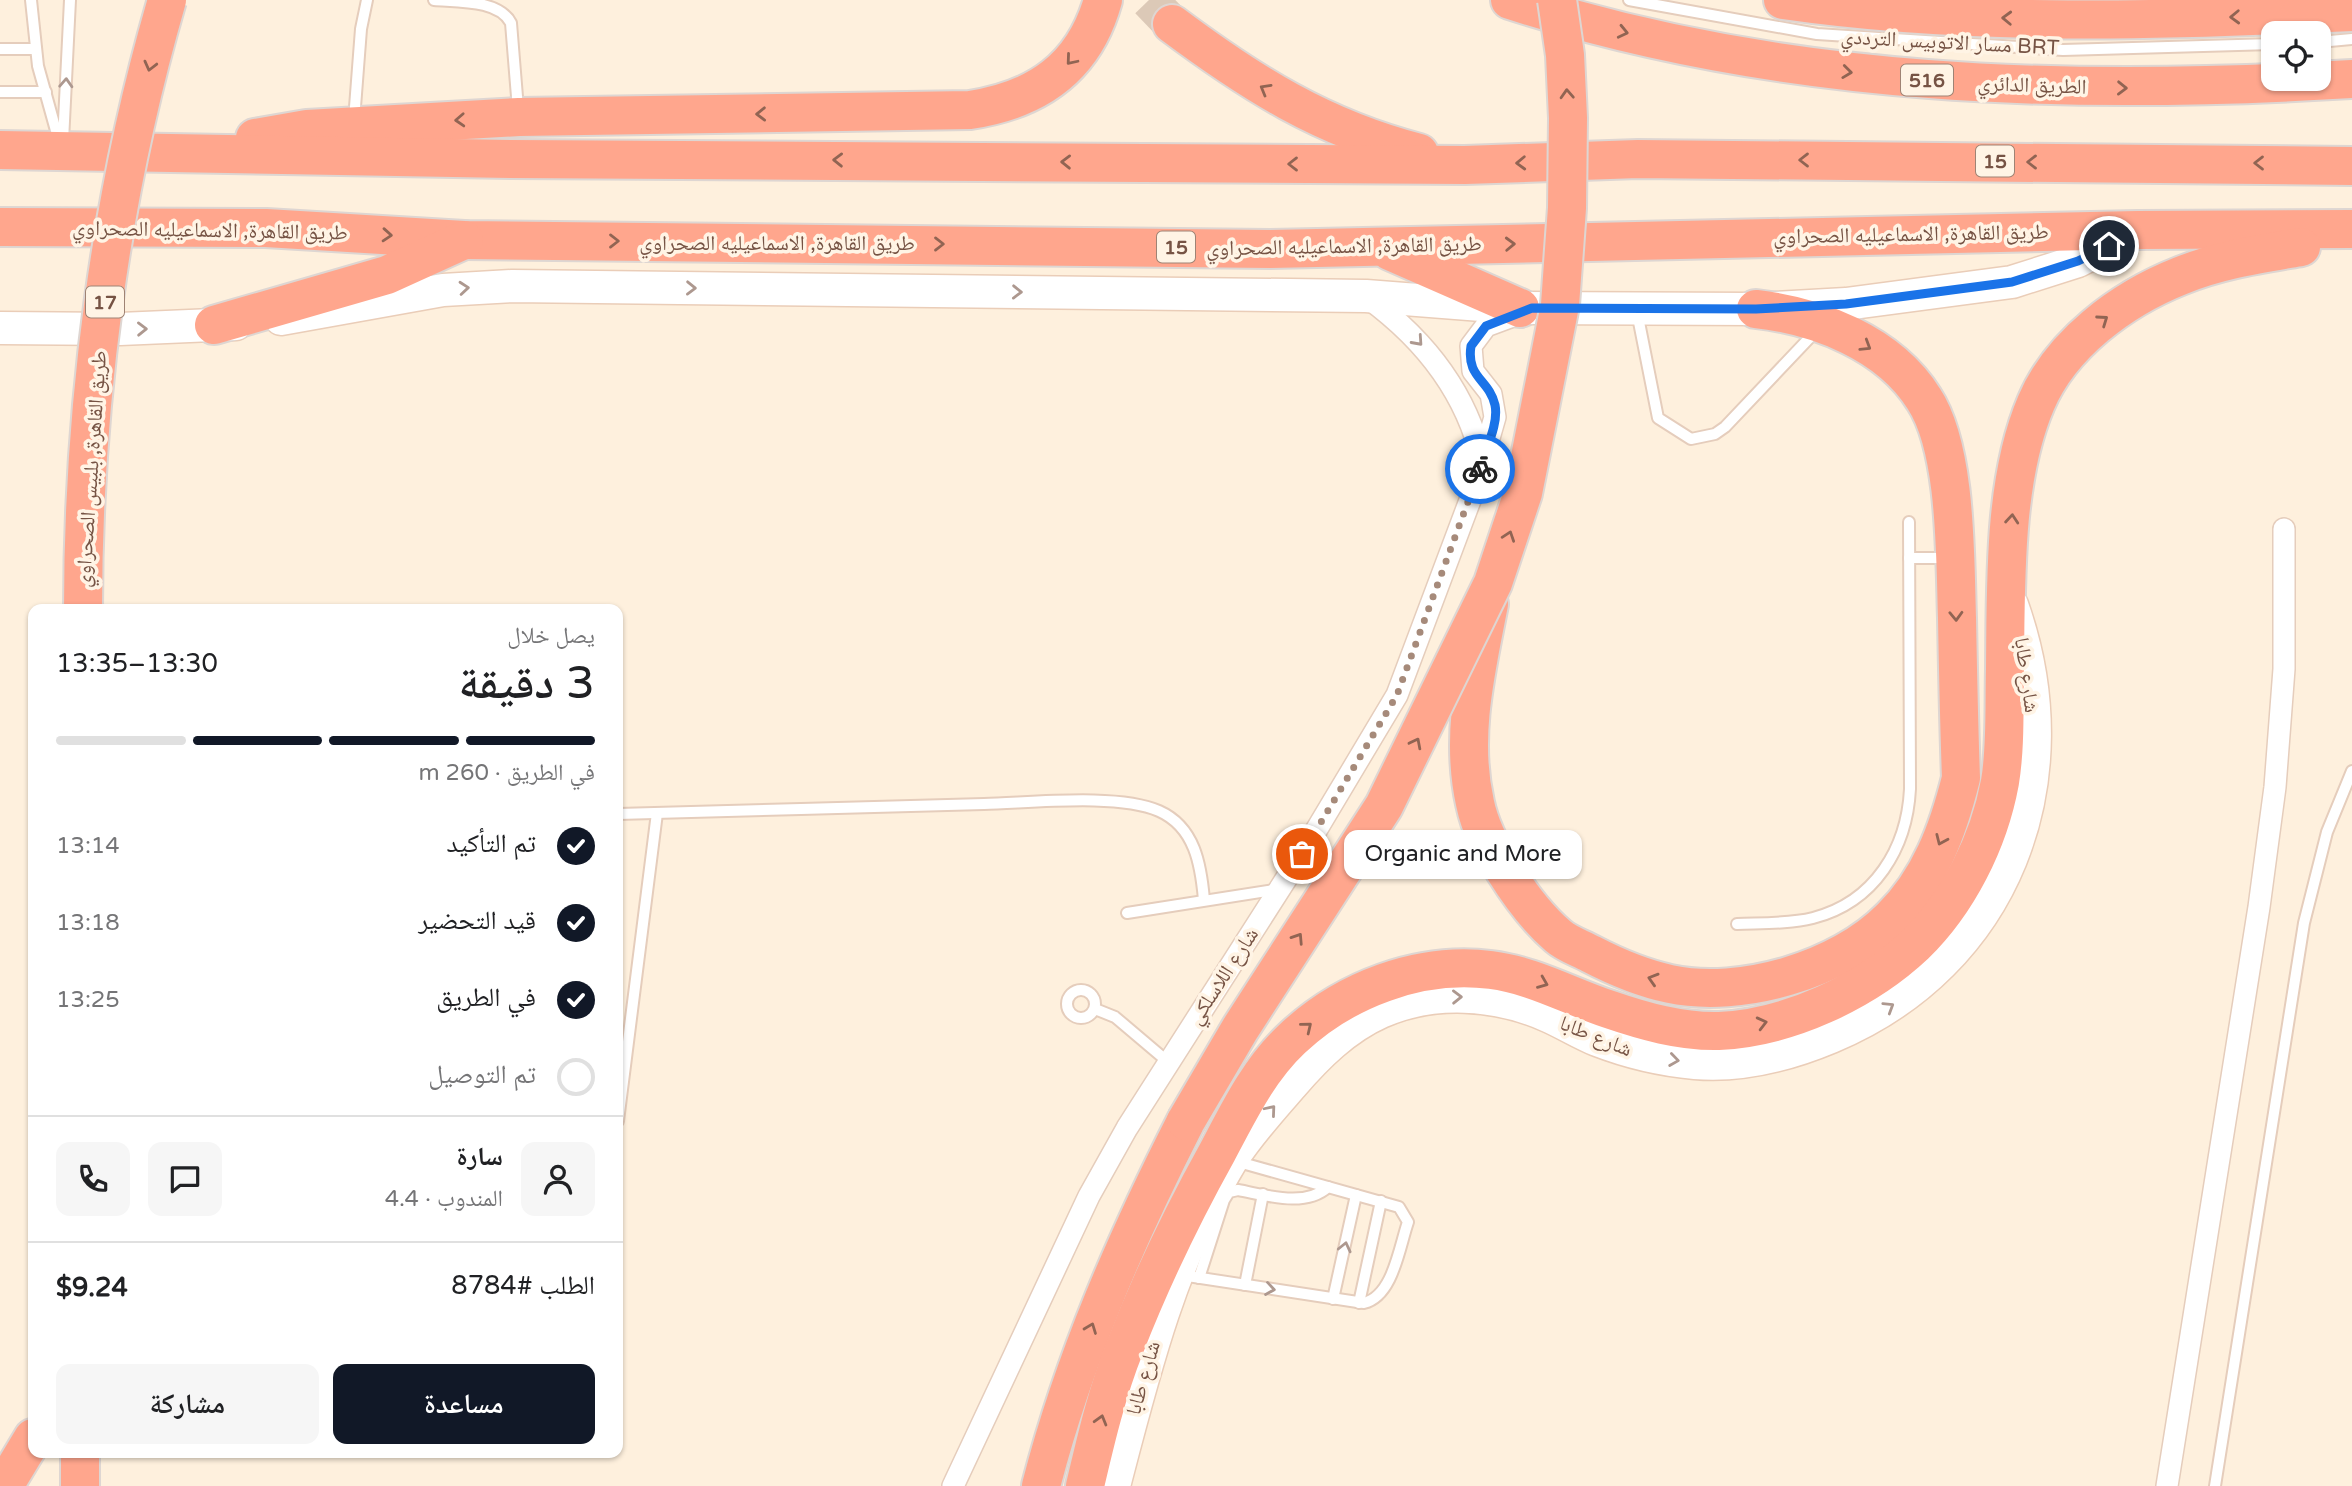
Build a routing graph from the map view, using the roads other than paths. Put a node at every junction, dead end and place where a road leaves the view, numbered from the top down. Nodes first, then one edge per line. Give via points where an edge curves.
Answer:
1 (32, 0) edge
2 (70, 0) edge
3 (167, 0) edge
4 (367, 0) edge
5 (434, 0) edge
6 (1102, 0) edge
7 (1510, 0) edge
8 (1557, 0) edge
9 (1573, 0) edge
10 (1629, 0) edge
11 (1783, 0) edge
12 (2352, 12) edge
13 (1172, 24) tunnel mouth
14 (2352, 39) edge
15 (2331, 41) edge
16 (2261, 44) edge
17 (36, 49) junction
18 (0, 50) edge
19 (1565, 55) junction
20 (2352, 79) edge
21 (0, 92) edge
22 (46, 92) junction
23 (519, 117) junction
24 (354, 127) junction
25 (0, 150) edge
26 (62, 151) junction
27 (2352, 153) edge
28 (153, 155) junction
29 (2301, 164) junction
30 (1465, 165) junction
31 (2352, 166) edge
32 (0, 227) edge
33 (2352, 229) edge
34 (2138, 230) junction
35 (2352, 238) edge
36 (464, 240) junction
37 (1381, 247) junction
38 (1366, 296) junction
39 (1526, 308) junction
40 (1636, 309) junction
41 (1756, 309) junction
42 (1823, 324) junction
43 (214, 325) junction
44 (0, 328) edge
45 (1482, 462) junction
46 (1909, 522) dead end
47 (2284, 529) dead end
48 (1909, 558) junction
49 (1955, 558) junction
50 (1493, 583) junction
51 (2006, 587) junction
52 (83, 604) edge
53 (2352, 771) edge
54 (657, 813) junction
55 (623, 814) edge
56 (1280, 889) junction
57 (1204, 900) junction
58 (1127, 913) dead end
59 (1737, 924) dead end
60 (1095, 1009) dead end
61 (623, 1022) edge
62 (631, 1022) junction
63 (1167, 1061) junction
64 (623, 1083) edge
65 (1232, 1160) junction
66 (1328, 1187) junction
67 (1263, 1194) junction
68 (1356, 1195) junction
69 (1381, 1202) junction
70 (1189, 1276) junction
71 (1245, 1285) junction
72 (1333, 1299) junction
73 (1359, 1303) junction
74 (1135, 1354) junction
75 (28, 1446) edge
76 (80, 1458) edge
77 (4, 1486) edge
78 (80, 1486) edge
79 (953, 1486) edge
80 (1041, 1486) edge
81 (1085, 1486) edge
82 (1114, 1486) edge
83 (2167, 1486) edge
84 (2215, 1486) edge

1 - 17 lane
26 -> 2 lane
3 -> 52 highway, طريق القاهرة, بلبيس الصحراوي / 17, bridge via 139,109 105,297 86,486
4 - 24 lane via 360,29
5 - 23 lane via 479,3 508,15
6 -> 23 highway via 1087,40 1067,66 1048,84 994,106
7 -> 20 highway, الطريق الدائري / 516 via 1688,47 1910,79 2134,88
8 - 19 highway, bridge
9 - 19 highway, bridge
10 - 16 lane, مسار الاتوبيس الترددي BRT via 1817,34 2063,50
12 -> 11 highway via 2233,18 2008,18
30 -> 13 highway via 1385,144 1309,114 1238,74
14 - 15 lane
17 - 18 lane
17 - 22 lane
50 -> 19 highway, bridge via 1523,493 1560,305 1567,208
21 - 22 lane
22 - 26 lane
23 -> 24 highway
24 - 28 highway via 307,130
25 - 26 highway, 15
26 - 28 highway, 15
27 - 29 highway
30 -> 28 highway, 15
29 -> 30 highway, 15 via 1638,159
29 - 31 highway, 15
32 -> 36 highway, طريق القاهرة, الاسماعيليه الصحراوي / 15 via 266,228
33 - 34 highway, طريق القاهرة, الاسماعيليه الصحراوي / 15
37 -> 34 highway, طريق القاهرة, الاسماعيليه الصحراوي / 15
34 - 41 street via 2078,261 2012,282 1846,304
51 -> 35 highway via 2013,501 2037,400 2091,328 2180,276 2239,258
36 -> 37 highway, طريق القاهرة, الاسماعيليه الصحراوي / 15
36 - 43 highway via 387,275
37 - 39 highway
38 - 39 street
43 -> 38 street via 320,314 443,290 512,286
38 -> 45 street via 1410,332 1446,376 1469,417
39 - 40 street
39 - 45 street, شارع اللاسلكي via 1486,326 1471,346 1473,372 1495,405
40 - 41 street
40 - 42 lane via 1658,418 1691,439 1725,427
41 - 42 highway
42 -> 49 highway via 1883,357 1925,400 1949,482
44 -> 43 street
45 - 56 street, شارع اللاسلكي via 1397,695
46 - 48 lane
47 - 83 street via 2284,669 2275,787
48 - 49 lane
48 - 59 lane via 1910,789 1896,852 1870,886 1834,911 1792,921
49 -> 50 highway, bridge via 1961,778 1951,819 1925,877 1890,919 1835,960 1780,979 1725,986 1672,985 1616,968 1560,937 1523,900 1489,847 1475,805 1468,749 1470,704
80 -> 50 highway, bridge via 1056,1427 1110,1278 1186,1121 1384,806
65 -> 51 street, شارع طابا via 1316,1058 1346,1032 1381,1012 1420,1000 1461,996 1503,1001 1633,1052 1697,1063 1750,1061 1801,1050 1895,1004 1947,961 1987,911 2011,861 2026,814 2036,743 2022,633
74 -> 51 highway via 1204,1176 1262,1072 1325,1012 1363,991 1404,976 1447,968 1492,970 1532,979 1605,1009 1663,1026 1718,1031 1759,1025 1850,992 1885,971 1917,943 1951,904 1982,845 2000,783
53 - 84 lane via 2327,832 2304,923
54 - 55 lane
54 - 57 lane via 1063,802 1143,805 1169,817 1189,838 1198,855
54 - 62 lane
56 - 57 lane
56 - 63 street, شارع اللاسلكي
57 - 58 lane
60 - 63 lane via 1115,1017
61 - 62 lane
62 - 64 lane
63 - 79 street, شارع اللاسلكي via 1089,1196
65 - 66 lane
65 - 70 street, شارع طابا via 1208,1205
66 - 67 lane via 1304,1199
66 - 68 lane
67 - 70 lane via 1233,1190 1226,1196
67 - 71 lane
68 - 69 lane
72 -> 68 lane
69 - 73 lane
69 - 73 lane via 1399,1208 1408,1222 1386,1287 1375,1299
70 - 71 lane
70 - 74 street, شارع طابا
71 -> 72 lane
72 - 73 lane
81 -> 74 highway
74 - 82 street, شارع طابا
75 - 77 highway
76 - 78 highway

